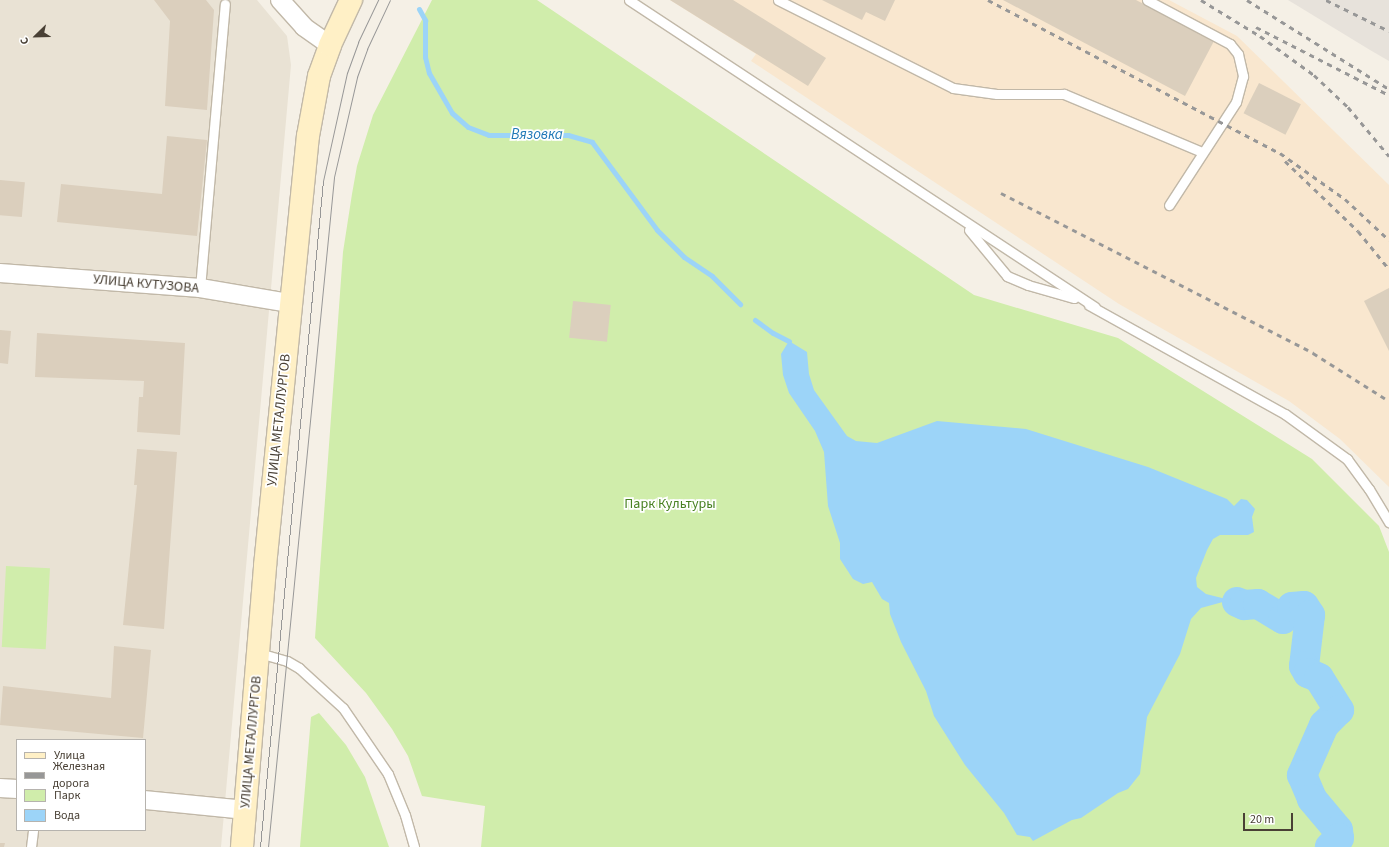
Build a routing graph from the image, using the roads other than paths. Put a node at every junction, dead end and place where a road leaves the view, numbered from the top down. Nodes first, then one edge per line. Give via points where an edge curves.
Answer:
1 (280, 0) edge
2 (351, 0) edge
3 (629, 0) edge
4 (778, 0) edge
5 (1147, 0) edge
6 (225, 4) dead end
7 (330, 45) junction
8 (1202, 152) junction
9 (1169, 205) dead end
10 (952, 214) junction
11 (0, 273) edge
12 (200, 288) junction
13 (290, 303) junction
14 (1095, 308) junction
15 (1389, 522) edge
16 (259, 653) junction
17 (0, 788) edge
18 (16, 790) edge
19 (146, 800) edge
20 (245, 810) junction
21 (33, 831) edge
22 (32, 847) edge
23 (242, 847) edge
24 (414, 847) edge

1 - 7 street via 304,27
2 - 7 main road, УЛИЦА МЕТАЛЛУРГОВ
3 - 10 lane
4 - 8 lane via 953,88 997,94 1064,94
5 - 8 lane via 1230,44 1242,64 1242,87 1236,102
6 - 12 lane
7 - 13 main road, УЛИЦА МЕТАЛЛУРГОВ via 320,76 308,136
8 - 9 lane
10 - 14 lane
10 - 14 lane via 976,237 1007,276 1028,286 1076,298
11 - 12 street, УЛИЦА КУТУЗОВА
12 - 13 street, УЛИЦА КУТУЗОВА
13 - 16 main road, УЛИЦА МЕТАЛЛУРГОВ via 264,566
14 - 15 lane via 1285,414 1347,459 1370,489
16 - 20 main road, УЛИЦА МЕТАЛЛУРГОВ
16 - 24 lane via 287,661 299,668 343,708 388,774 405,815
17 - 18 street
19 - 20 street
20 - 23 main road, УЛИЦА МЕТАЛЛУРГОВ
21 - 22 lane

